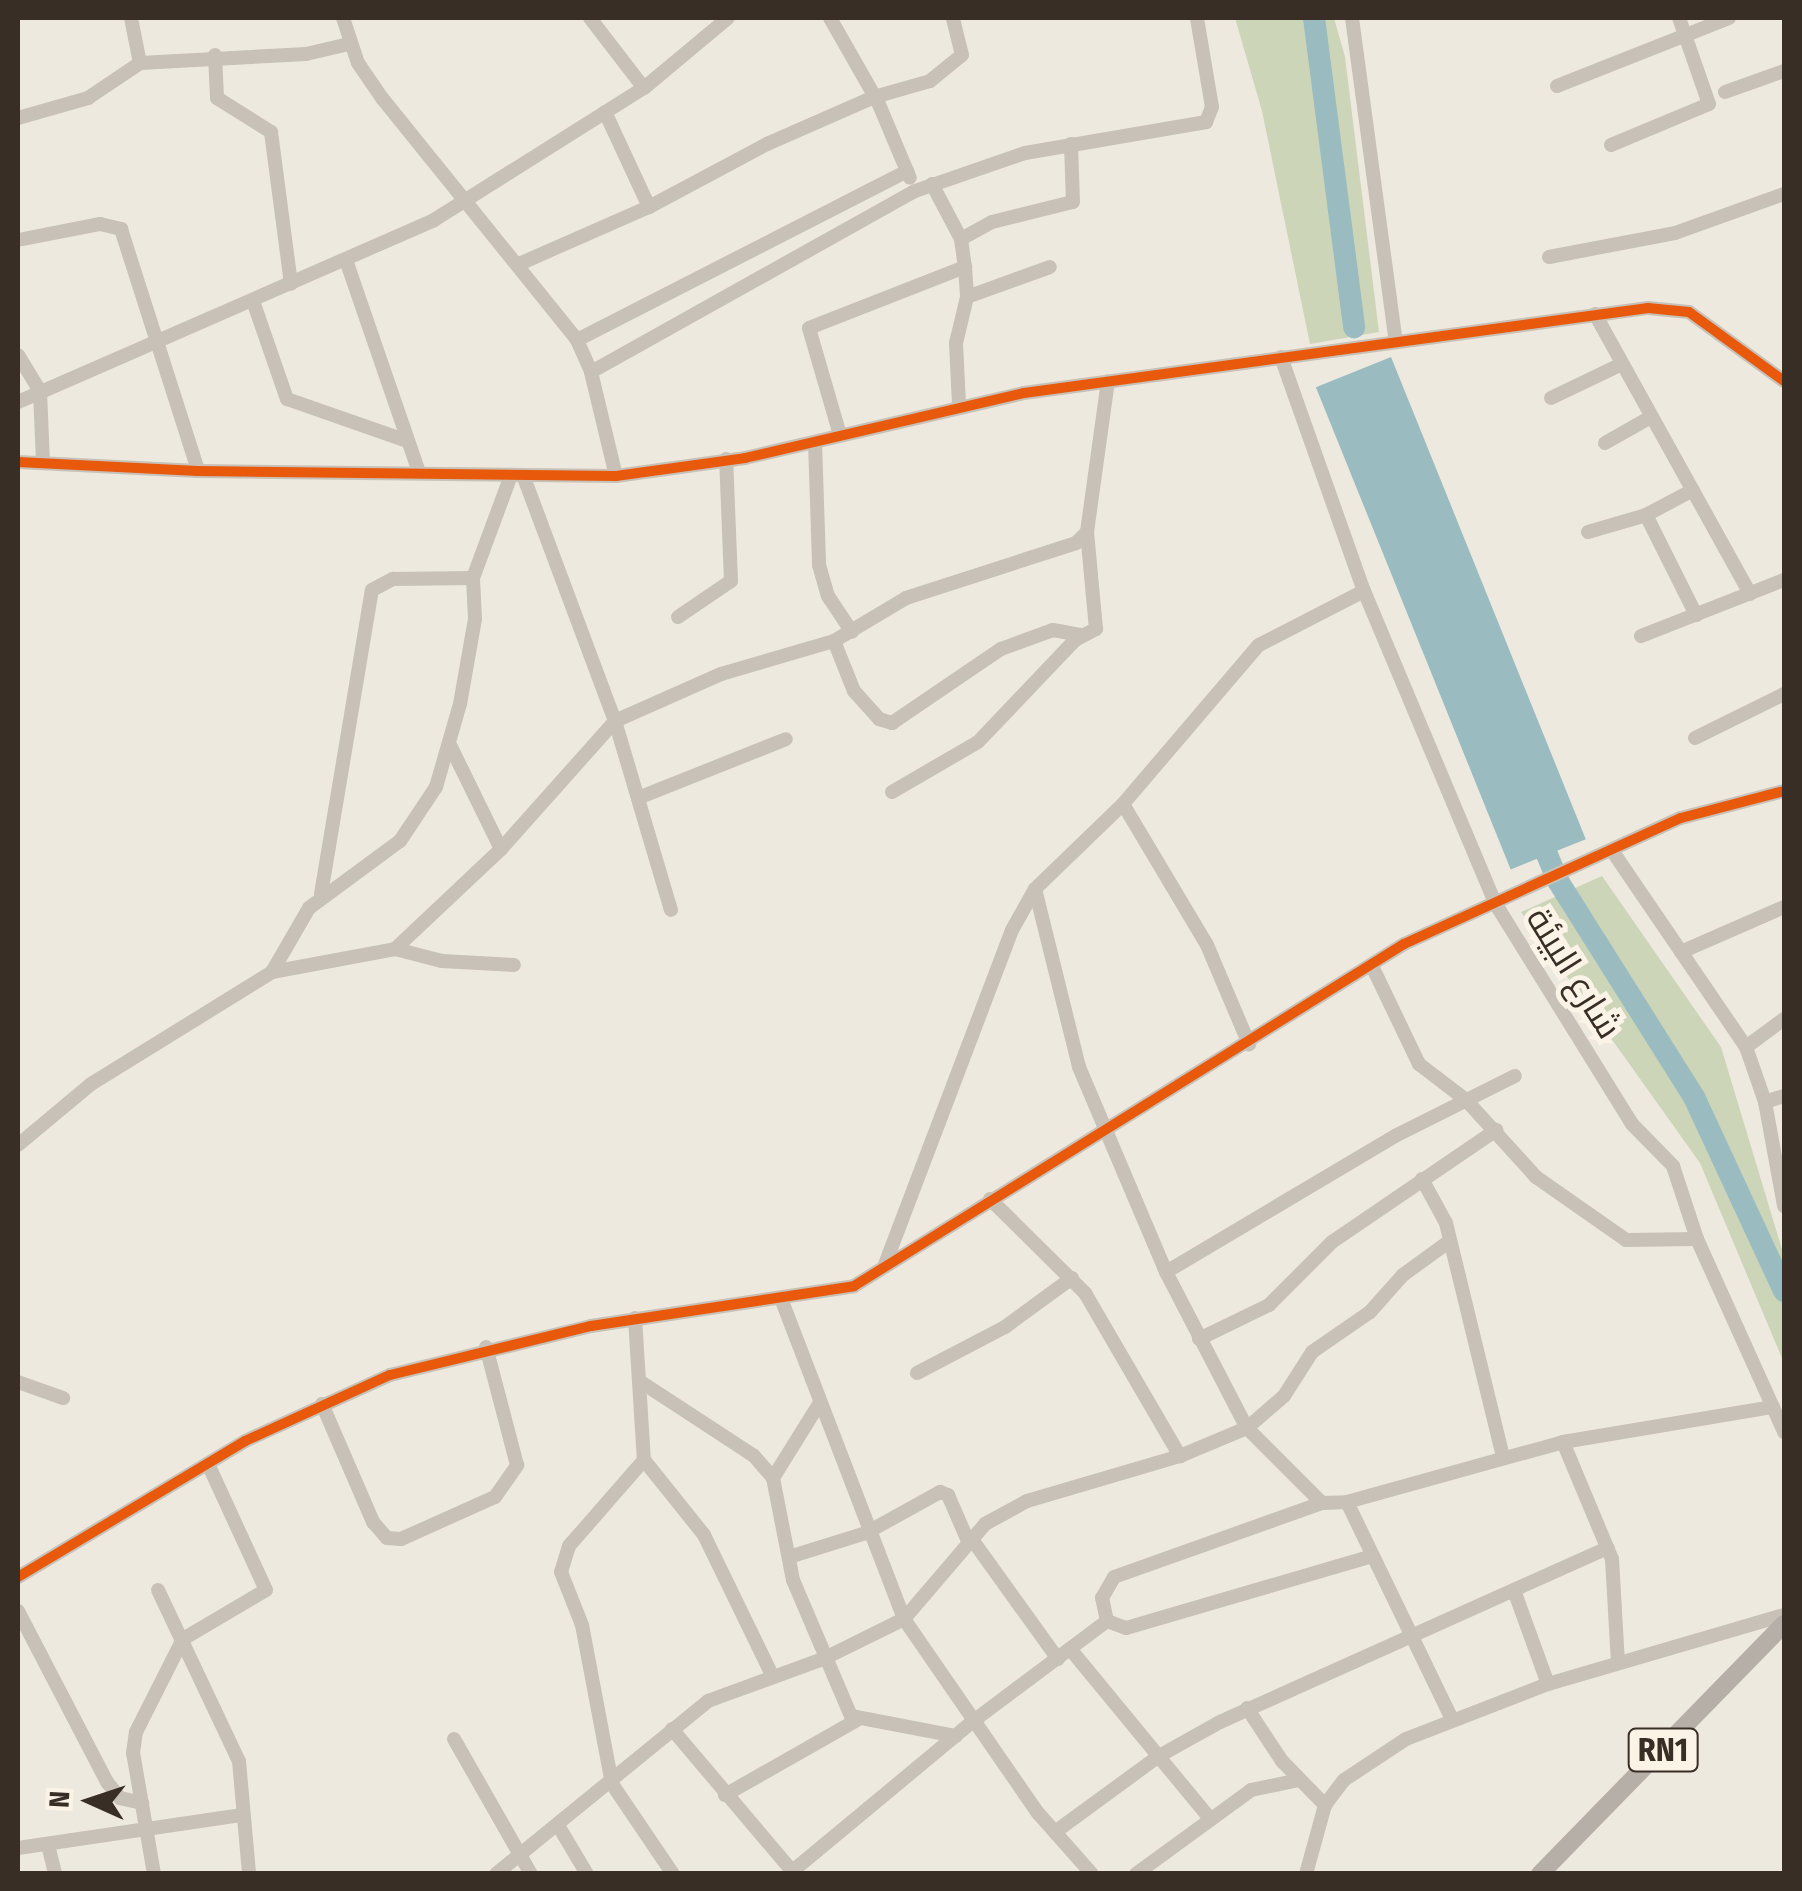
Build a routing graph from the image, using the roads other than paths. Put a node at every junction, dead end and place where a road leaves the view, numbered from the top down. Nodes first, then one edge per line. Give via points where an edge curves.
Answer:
1 (131, 18) edge
2 (342, 18) edge
3 (590, 18) edge
4 (728, 18) edge
5 (830, 18) edge
6 (953, 18) edge
7 (1197, 18) edge
8 (1352, 18) edge
9 (1679, 18) edge
10 (1730, 18) edge
11 (1686, 34) junction
12 (349, 44) junction
13 (215, 55) junction
14 (140, 63) junction
15 (1784, 70) edge
16 (1557, 86) dead end
17 (644, 88) junction
18 (1725, 92) dead end
19 (874, 97) junction
20 (606, 112) junction
21 (18, 118) edge
22 (1071, 144) junction
23 (1611, 145) dead end
24 (907, 171) junction
25 (932, 184) junction
26 (915, 191) junction
27 (1784, 194) edge
28 (467, 198) junction
29 (650, 206) junction
30 (18, 240) edge
31 (962, 240) junction
32 (1550, 257) dead end
33 (347, 263) junction
34 (519, 264) junction
35 (966, 267) junction
36 (1050, 267) dead end
37 (291, 284) junction
38 (967, 297) junction
39 (252, 301) junction
40 (1595, 314) junction
41 (576, 340) junction
42 (1396, 342) junction
43 (154, 343) junction
44 (18, 355) edge
45 (1281, 357) junction
46 (1620, 365) junction
47 (591, 372) junction
48 (1108, 381) junction
49 (1784, 381) edge
50 (40, 391) junction
51 (1551, 398) dead end
52 (18, 402) edge
53 (960, 404) junction
54 (1649, 418) junction
55 (840, 434) junction
56 (407, 441) junction
57 (815, 442) junction
58 (1604, 443) dead end
59 (726, 460) junction
60 (18, 462) edge
61 (43, 462) junction
62 (198, 471) junction
63 (419, 472) junction
64 (517, 475) junction
65 (616, 476) junction
66 (1692, 490) junction
67 (1646, 515) junction
68 (1087, 532) junction
69 (1588, 532) dead end
70 (473, 578) junction
71 (1784, 580) edge
72 (1364, 591) junction
73 (1750, 594) junction
74 (1696, 615) junction
75 (678, 617) dead end
76 (852, 632) junction
77 (1082, 635) junction
78 (1642, 636) dead end
79 (834, 642) junction
80 (1782, 702) edge
81 (615, 721) junction
82 (1696, 738) dead end
83 (786, 739) dead end
84 (449, 742) junction
85 (1784, 790) edge
86 (892, 792) dead end
87 (638, 798) junction
88 (1123, 804) junction
89 (501, 849) junction
90 (1613, 852) junction
91 (1035, 889) junction
92 (321, 894) junction
93 (1495, 903) junction
94 (1784, 907) edge
95 (672, 910) dead end
96 (394, 950) junction
97 (1680, 952) junction
98 (514, 966) dead end
99 (1372, 966) junction
100 (272, 972) junction
101 (1784, 1018) edge
102 (1250, 1044) junction
103 (1746, 1048) junction
104 (1514, 1076) dead end
105 (1784, 1096) edge
106 (1466, 1100) junction
107 (1764, 1102) junction
108 (1106, 1124) junction
109 (1496, 1130) junction
110 (18, 1145) edge
111 (1422, 1179) junction
112 (990, 1198) junction
113 (1784, 1206) edge
114 (1697, 1239) junction
115 (1447, 1243) junction
116 (884, 1268) junction
117 (1166, 1272) junction
118 (1072, 1278) junction
119 (782, 1301) junction
120 (636, 1318) junction
121 (1199, 1340) junction
122 (486, 1347) junction
123 (917, 1374) dead end
124 (18, 1382) edge
125 (641, 1382) junction
126 (63, 1398) dead end
127 (322, 1404) junction
128 (819, 1404) junction
129 (1772, 1407) junction
130 (1247, 1428) junction
131 (1784, 1432) edge
132 (1563, 1442) junction
133 (1180, 1456) junction
134 (1503, 1457) junction
135 (644, 1460) junction
136 (208, 1464) junction
137 (773, 1478) junction
138 (1347, 1502) junction
139 (1322, 1503) junction
140 (866, 1533) junction
141 (970, 1540) junction
142 (1608, 1548) junction
143 (789, 1557) junction
144 (1369, 1557) junction
145 (18, 1577) edge
146 (158, 1590) dead end
147 (1515, 1593) junction
148 (18, 1611) edge
149 (1784, 1615) edge
150 (904, 1619) junction
151 (1107, 1620) junction
152 (1784, 1624) edge
153 (1411, 1636) junction
154 (183, 1638) junction
155 (1064, 1654) junction
156 (823, 1659) junction
157 (1618, 1662) junction
158 (773, 1677) junction
159 (1548, 1684) junction
160 (1247, 1708) junction
161 (1451, 1717) junction
162 (857, 1720) junction
163 (972, 1722) junction
164 (672, 1729) junction
165 (956, 1736) junction
166 (454, 1739) dead end
167 (1159, 1756) junction
168 (1300, 1780) junction
169 (612, 1784) junction
170 (725, 1795) junction
171 (142, 1803) junction
172 (1324, 1805) junction
173 (241, 1815) junction
174 (1208, 1816) junction
175 (559, 1827) junction
176 (146, 1830) junction
177 (1056, 1832) junction
178 (48, 1845) junction
179 (18, 1848) edge
180 (520, 1856) junction
181 (790, 1872) edge
182 (55, 1874) edge
183 (154, 1874) edge
184 (249, 1874) edge
185 (496, 1874) edge
186 (531, 1874) edge
187 (587, 1874) edge
188 (673, 1874) edge
189 (1092, 1874) edge
190 (1136, 1874) edge
191 (1306, 1874) edge
192 (1540, 1874) edge

1 - 14 street
2 - 12 street
3 - 17 street
4 - 17 street
5 - 19 street
6 - 19 street via 964,45 959,60 915,88
7 - 22 street via 1212,107 1206,122
8 - 42 street
9 - 11 street
10 - 11 street
11 - 16 street
11 - 23 street via 1709,89 1707,108
12 - 13 street via 306,54
12 - 28 street via 400,123
13 - 14 street
13 - 37 street via 217,98 270,132
14 - 21 street via 88,98
15 - 18 street
17 - 20 street
19 - 24 street
19 - 29 street
20 - 28 street
20 - 29 street
22 - 25 street
22 - 31 street via 1073,202 992,222
24 - 26 street
24 - 41 street
25 - 26 street
25 - 31 street
26 - 47 street
27 - 32 street via 1675,233
28 - 33 street
28 - 34 street
29 - 34 street
30 - 43 street via 100,224 121,229
31 - 35 street
33 - 37 street
33 - 56 street
34 - 41 street
35 - 38 street
35 - 55 street via 810,328
36 - 38 street
37 - 39 street
38 - 53 street via 956,343
39 - 43 street
39 - 56 street via 288,399
40 - 42 street
40 - 46 street
40 - 49 street via 1690,312
41 - 47 street
42 - 45 street
43 - 50 street
43 - 62 street
44 - 50 street
45 - 48 street
45 - 72 street, شارع البيئة
46 - 51 street
46 - 54 street
47 - 65 street
48 - 53 street
48 - 68 street
50 - 52 street
50 - 61 street
53 - 55 street
54 - 58 street
54 - 66 street
55 - 57 street
56 - 63 street
57 - 59 street
57 - 76 street via 820,565 828,596
59 - 65 street
59 - 75 street via 731,581
60 - 61 street
61 - 62 street
62 - 63 street
63 - 64 street
64 - 65 street
64 - 70 street
64 - 81 street
66 - 67 street
66 - 73 street
67 - 69 street
67 - 74 street
68 - 76 street via 1062,551 906,598
68 - 77 street via 1098,623
70 - 84 street via 475,618
70 - 92 street via 406,577 372,590
71 - 73 street
72 - 88 street via 1258,645
72 - 93 street, شارع البيئة
73 - 74 street
74 - 78 street
76 - 79 street
77 - 79 street via 1053,630 1001,649 892,723 879,719 854,691
77 - 86 street via 978,742
79 - 81 street via 721,674
80 - 82 street
81 - 87 street
81 - 89 street
83 - 87 street
84 - 89 street
84 - 92 street via 431,796 400,841
85 - 90 street via 1681,818
87 - 95 street
88 - 91 street
88 - 102 street via 1214,958
89 - 96 street
90 - 93 street
90 - 97 street
91 - 108 street via 1070,1036
91 - 116 street via 961,1058
92 - 100 street
93 - 99 street
93 - 114 street, شارع البيئة via 1632,1124 1673,1166
94 - 97 street
96 - 98 street
96 - 100 street
97 - 103 street
99 - 102 street
99 - 106 street via 1419,1064
100 - 110 street via 91,1084
101 - 103 street
102 - 108 street
103 - 107 street
104 - 106 street
105 - 107 street
106 - 109 street
106 - 117 street
107 - 113 street
108 - 112 street
108 - 117 street
109 - 111 street
109 - 114 street via 1536,1177 1626,1240
111 - 115 street via 1446,1223
111 - 121 street via 1332,1242 1268,1305
112 - 116 street
112 - 118 street
114 - 129 street, شارع البيئة
115 - 130 street via 1312,1352 1284,1396
115 - 134 street
116 - 119 street via 833,1294
117 - 121 street
118 - 123 street via 1006,1327
118 - 133 street via 1132,1364
119 - 120 street
119 - 128 street
120 - 122 street
120 - 125 street
121 - 130 street
122 - 127 street via 390,1375
122 - 127 street via 517,1466 494,1497 401,1539 387,1538 372,1522
124 - 126 street
125 - 135 street
125 - 137 street via 754,1456
127 - 136 street
128 - 137 street
128 - 140 street
129 - 131 street, شارع البيئة
129 - 132 street
130 - 133 street
130 - 139 street
132 - 134 street
132 - 142 street
133 - 141 street via 1027,1501
134 - 138 street
135 - 158 street via 704,1535
135 - 169 street via 561,1560 582,1625
136 - 145 street
136 - 154 street via 266,1590
137 - 143 street
138 - 139 street
138 - 144 street
139 - 151 street via 1114,1577 1102,1590
140 - 141 street via 944,1492
140 - 143 street
140 - 150 street
141 - 150 street
141 - 155 street
142 - 147 street
142 - 157 street
143 - 156 street
144 - 151 street via 1194,1613 1126,1628
144 - 153 street
146 - 154 street
147 - 153 street
147 - 159 street
148 - 171 street via 107,1782 120,1798
149 - 157 street
150 - 156 street
150 - 163 street
151 - 155 street
152 - 192 main road, RN1
153 - 160 street
153 - 161 street
154 - 171 street via 133,1742
154 - 173 street via 239,1761
155 - 163 street
155 - 167 street
156 - 158 street
156 - 162 street
157 - 159 street
158 - 164 street via 708,1701
159 - 161 street
160 - 167 street
160 - 168 street
161 - 172 street via 1369,1761
162 - 165 street
162 - 170 street
163 - 165 street
163 - 177 street
164 - 169 street
164 - 170 street
165 - 181 street
166 - 180 street
167 - 174 street
167 - 177 street
168 - 172 street
168 - 174 street via 1252,1790
169 - 175 street
169 - 188 street
170 - 181 street
171 - 176 street
172 - 191 street
173 - 176 street
173 - 184 street
174 - 190 street
175 - 180 street
175 - 187 street
176 - 178 street
176 - 183 street
177 - 189 street
178 - 179 street
178 - 182 street
180 - 185 street
180 - 186 street

